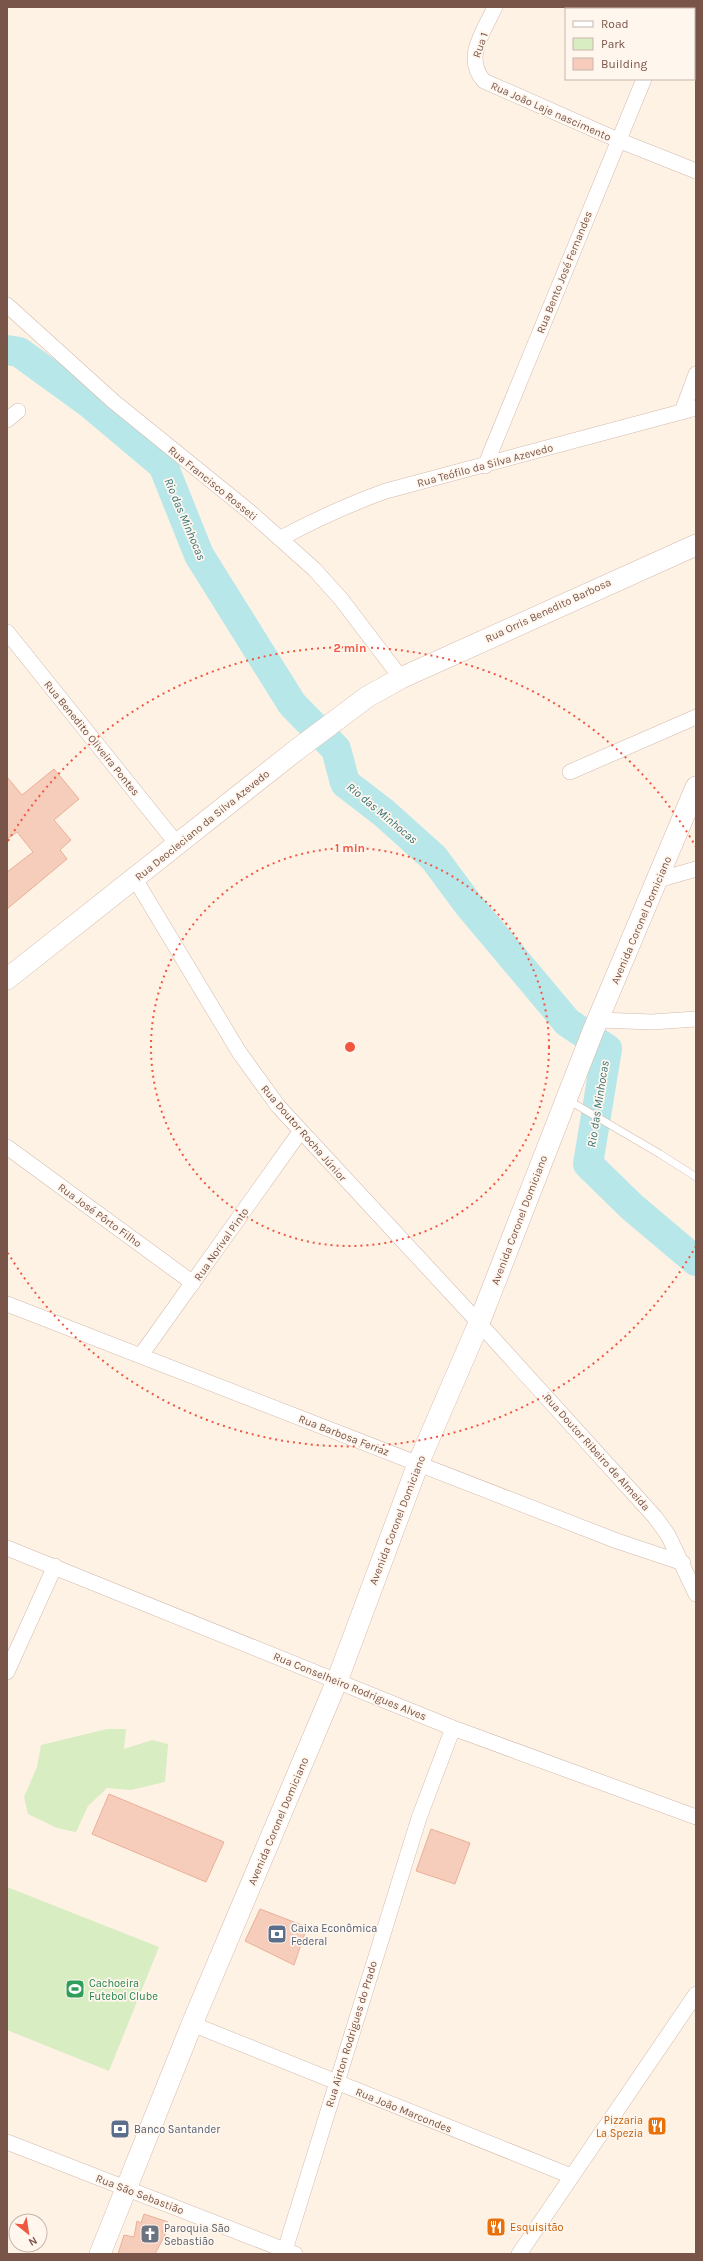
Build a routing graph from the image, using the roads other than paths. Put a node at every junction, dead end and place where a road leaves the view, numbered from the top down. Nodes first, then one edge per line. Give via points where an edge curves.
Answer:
1 (495, 7) edge
2 (644, 80) edge
3 (484, 81) joint
4 (618, 140) junction
5 (696, 171) edge
6 (7, 305) edge
7 (696, 374) edge
8 (689, 410) edge
9 (485, 466) junction
10 (281, 538) junction
11 (696, 545) edge
12 (7, 632) edge
13 (401, 678) junction
14 (696, 717) edge
15 (570, 772) dead end
16 (696, 787) edge
17 (177, 844) junction
18 (696, 869) edge
19 (136, 879) junction
20 (658, 880) junction
21 (7, 979) edge
22 (696, 1019) edge
23 (596, 1026) junction
24 (566, 1100) junction
25 (300, 1132) junction
26 (7, 1147) edge
27 (696, 1177) edge
28 (193, 1283) junction
29 (7, 1304) edge
30 (479, 1323) junction
31 (141, 1355) junction
32 (418, 1464) junction
33 (7, 1548) edge
34 (683, 1564) junction
35 (55, 1566) junction
36 (696, 1594) edge
37 (7, 1672) edge
38 (337, 1680) junction
39 (453, 1728) junction
40 (696, 1817) edge
41 (696, 1994) edge
42 (192, 2024) junction
43 (336, 2082) junction
44 (7, 2142) edge
45 (571, 2176) junction
46 (125, 2188) junction
47 (290, 2252) edge
48 (100, 2254) edge
49 (519, 2254) edge

1 - 3 street, Rua 1 via 474,60 477,72
2 - 4 street, Rua Bento José Fernandes
3 - 4 street, Rua João Laje nascimento
4 - 5 street, Rua João Laje nascimento
4 - 9 street, Rua Bento José Fernandes
6 - 10 street, Rua Francisco Rosseti via 113,401
7 - 8 street
8 - 9 street, Rua Teófilo da Silva Azevedo
9 - 10 street, Rua Teófilo da Silva Azevedo via 356,501
10 - 13 street, Rua Francisco Rosseti via 341,599
11 - 13 street, Rua Orris Benedito Barbosa
12 - 17 street, Rua Benedito Oliveira Pontes
13 - 17 street, Rua Deocleciano da Silva Azevedo via 367,697
14 - 15 street
16 - 20 street, Avenida Coronel Domiciano
17 - 19 street, Rua Deocleciano da Silva Azevedo
18 - 20 street
19 - 21 street, Rua Deocleciano da Silva Azevedo
19 - 25 street, Rua Doutor Rocha Júnior via 256,1079
20 - 23 street, Avenida Coronel Domiciano
22 - 23 street
23 - 24 street, Avenida Coronel Domiciano
24 - 27 lane
24 - 30 street, Avenida Coronel Domiciano
25 - 28 street, Rua Norival Pinto
25 - 30 street, Rua Doutor Rocha Júnior
26 - 28 street, Rua José Pôrto Filho
28 - 31 street, Rua Norival Pinto
29 - 31 street, Rua Barbosa Ferraz
30 - 32 street, Avenida Coronel Domiciano
30 - 34 street, Rua Doutor Ribeiro de Almeida via 655,1517
31 - 32 street, Rua Barbosa Ferraz
32 - 34 street, Rua Barbosa Ferraz
32 - 38 street, Avenida Coronel Domiciano
33 - 35 street, Rua Conselheiro Rodrigues Alves
34 - 36 street, Rua Doutor Ribeiro de Almeida
35 - 37 street
35 - 38 street, Rua Conselheiro Rodrigues Alves
38 - 39 street, Rua Conselheiro Rodrigues Alves
38 - 42 street, Avenida Coronel Domiciano
39 - 40 street, Rua Conselheiro Rodrigues Alves
39 - 43 street, Rua Airton Rodrigues do Prado via 419,1818
41 - 45 street
42 - 43 street, Rua João Marcondes
42 - 46 street, Avenida Coronel Domiciano
43 - 45 street, Rua João Marcondes
43 - 47 street, Rua Airton Rodrigues do Prado
44 - 46 street, Rua São Sebastião
45 - 49 street
46 - 47 street, Rua São Sebastião
46 - 48 street, Avenida Coronel Domiciano

